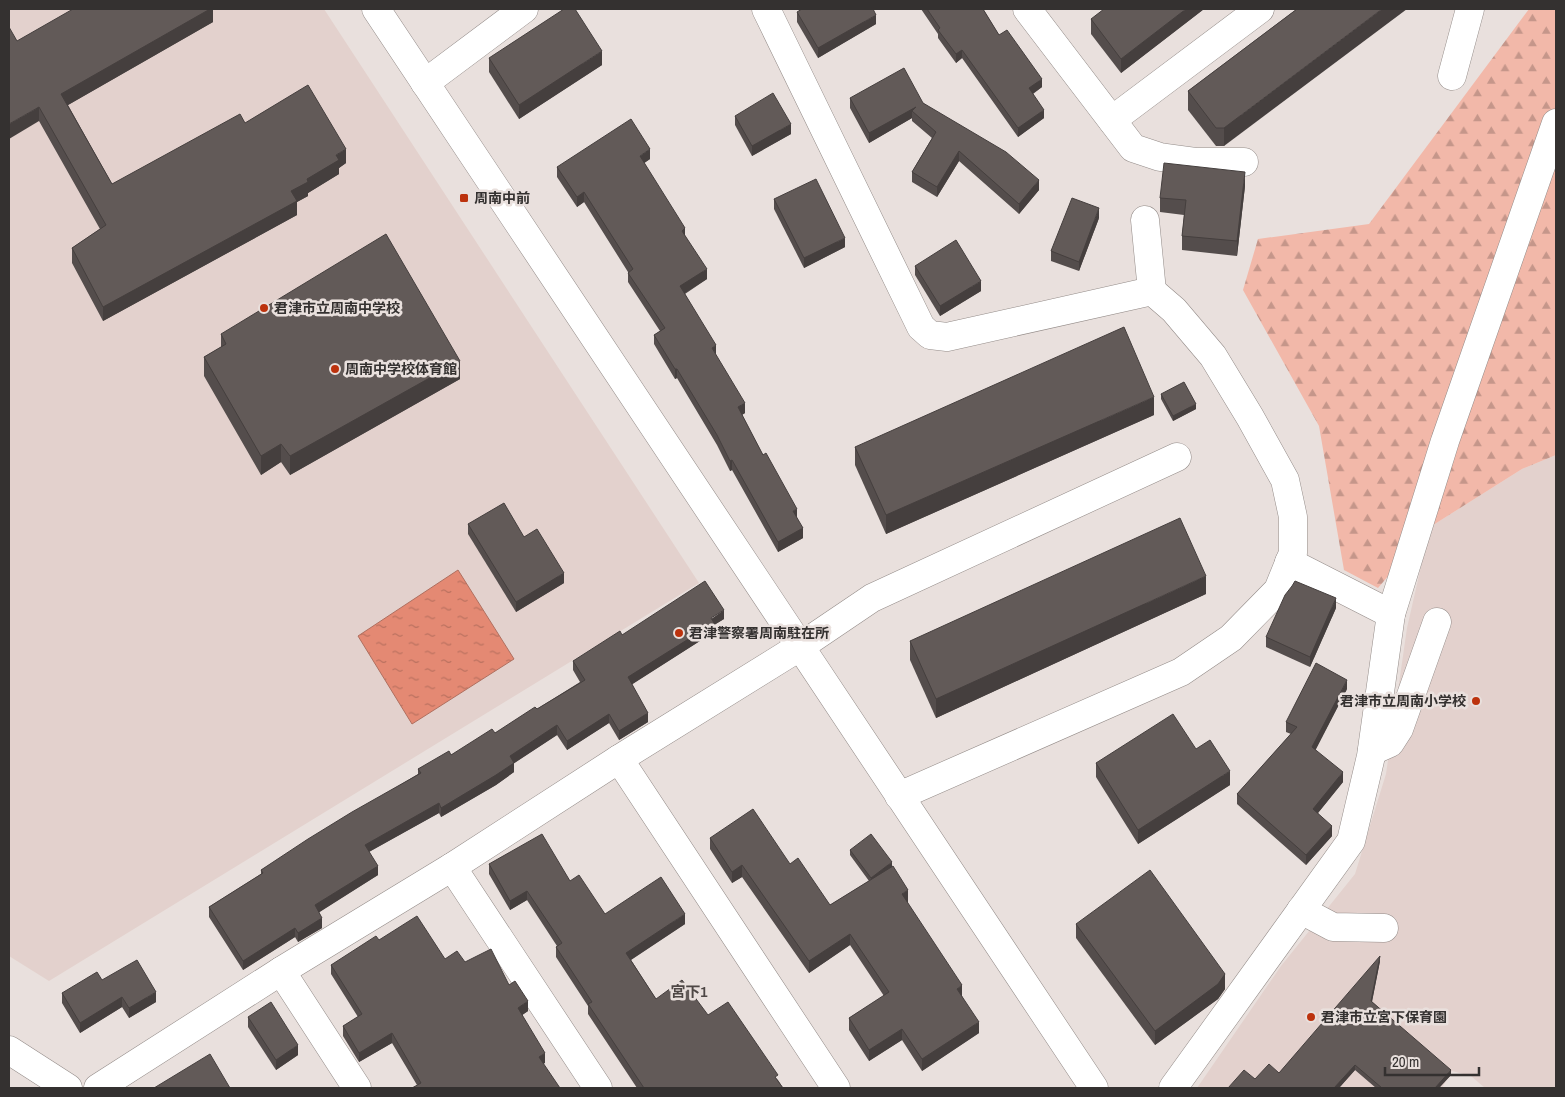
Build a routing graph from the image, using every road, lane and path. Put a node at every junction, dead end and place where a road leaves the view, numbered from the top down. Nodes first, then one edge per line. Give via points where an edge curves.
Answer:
1 (376, 9) edge
2 (524, 9) edge
3 (766, 9) edge
4 (1260, 9) edge
5 (1470, 9) edge
6 (1041, 13) edge
7 (1452, 76) dead end
8 (425, 83) junction
9 (1112, 120) junction
10 (1556, 123) edge
11 (1244, 162) dead end
12 (1146, 220) dead end
13 (1152, 291) junction
14 (1177, 457) dead end
15 (1289, 562) junction
16 (1391, 614) junction
17 (1438, 622) dead end
18 (801, 646) junction
19 (1372, 751) junction
20 (619, 758) junction
21 (899, 796) junction
22 (452, 867) junction
23 (1301, 910) junction
24 (1384, 928) dead end
25 (281, 971) junction
26 (9, 1050) edge
27 (68, 1088) edge
28 (98, 1088) edge
29 (357, 1088) edge
30 (598, 1088) edge
31 (836, 1088) edge
32 (1094, 1088) edge
33 (1172, 1088) edge

1 - 8 street
2 - 8 street
3 - 13 street via 921,327 930,334 947,337
4 - 9 street
5 - 7 street
6 - 9 street
8 - 18 street
9 - 11 street via 1133,148 1160,157 1197,162
10 - 16 street via 1445,441
12 - 13 street
13 - 15 street via 1174,310 1213,356 1285,480 1293,517 1293,553
14 - 18 street via 872,598
15 - 16 street
15 - 21 street via 1278,590 1265,604 1231,638 1181,672
16 - 19 street
17 - 19 street via 1399,729 1390,743
18 - 20 street
18 - 21 street
19 - 23 street via 1351,841
20 - 22 street
20 - 31 street
21 - 32 street
22 - 25 street
22 - 30 street
23 - 24 street via 1333,927
23 - 33 street
25 - 28 street
25 - 29 street
26 - 27 street

